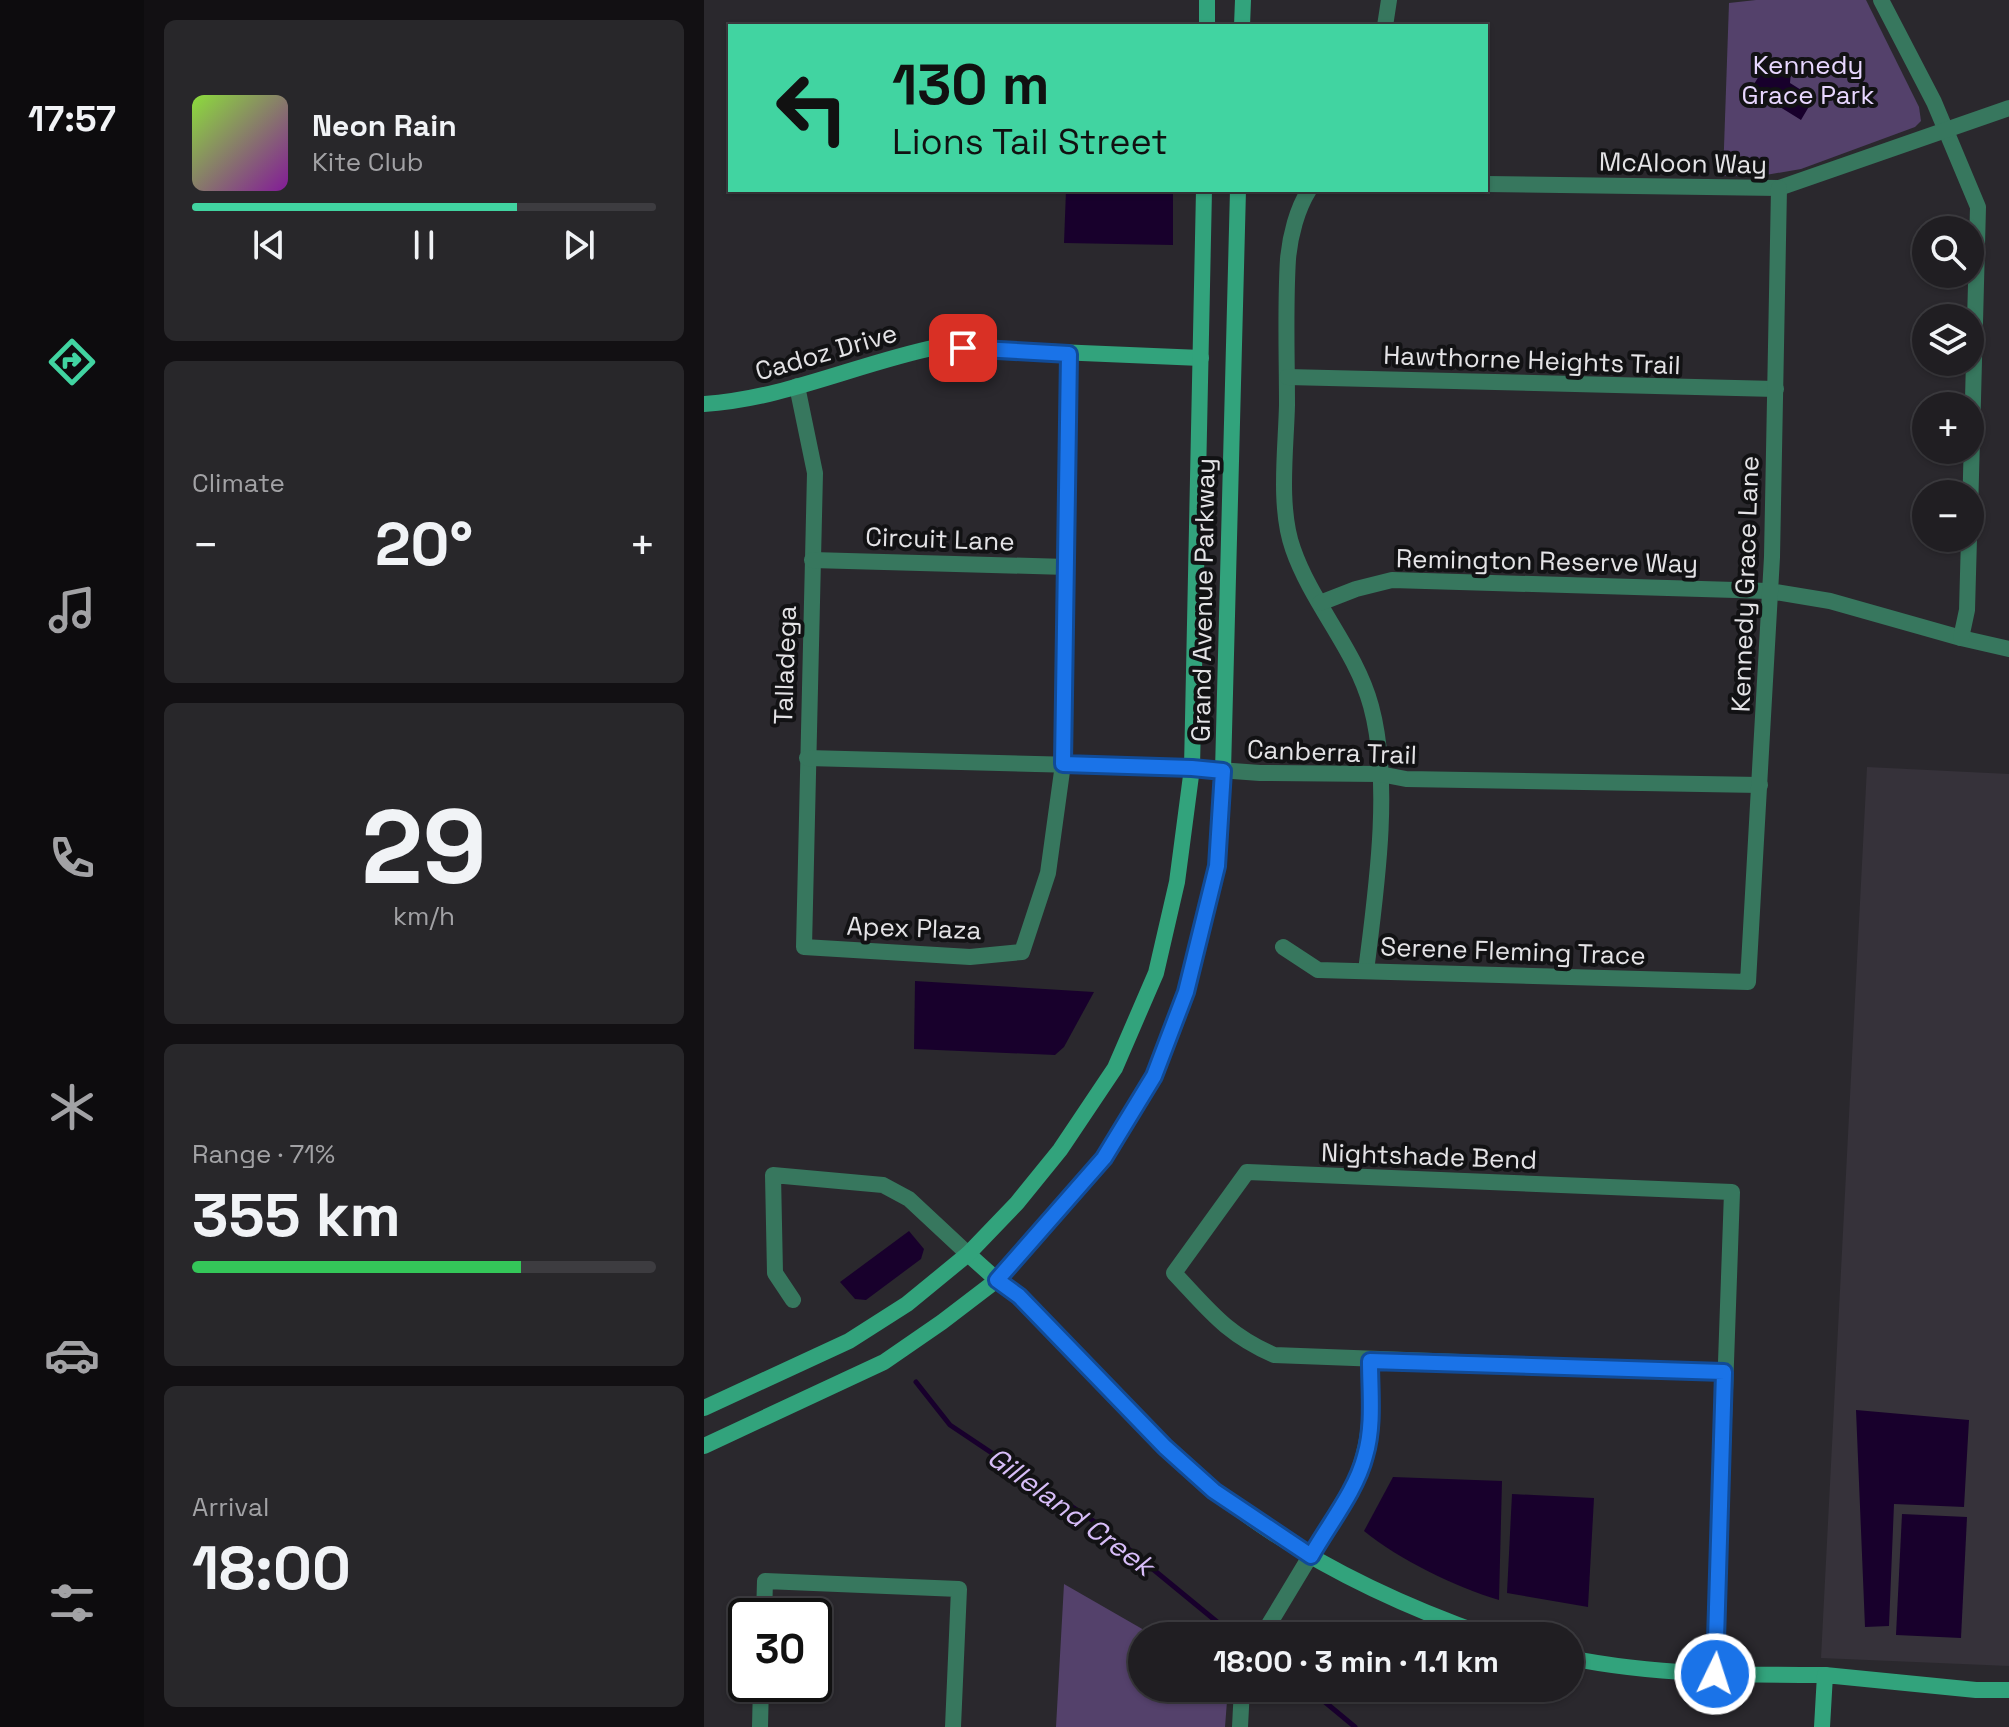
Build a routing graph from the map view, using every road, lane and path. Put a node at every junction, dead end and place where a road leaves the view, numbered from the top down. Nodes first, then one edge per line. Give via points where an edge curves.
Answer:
1 (1207, 0) edge
2 (1243, 0) edge
3 (1389, 0) edge
4 (1881, 0) edge
5 (1207, 24) edge
6 (1242, 24) edge
7 (1385, 24) edge
8 (2009, 108) edge
9 (1946, 130) junction
10 (1488, 184) edge
11 (1779, 188) junction
12 (1204, 192) edge
13 (1238, 192) edge
14 (1308, 192) edge
15 (1069, 354) junction
16 (1201, 358) junction
17 (1287, 377) junction
18 (797, 386) junction
19 (1776, 389) junction
20 (704, 404) edge
21 (1971, 480) edge
22 (1969, 552) edge
23 (812, 560) junction
24 (1067, 567) junction
25 (1769, 591) junction
26 (1320, 603) junction
27 (1961, 638) junction
28 (2009, 649) edge
29 (807, 758) junction
30 (1063, 764) junction
31 (1192, 768) junction
32 (1223, 771) junction
33 (1380, 774) junction
34 (1760, 785) junction
35 (804, 947) joint
36 (1283, 947) dead end
37 (1366, 971) junction
38 (1748, 982) joint
39 (968, 1254) junction
40 (997, 1280) junction
41 (793, 1300) dead end
42 (1370, 1361) junction
43 (1724, 1372) junction
44 (704, 1408) edge
45 (704, 1446) edge
46 (1311, 1556) junction
47 (765, 1598) edge
48 (1271, 1622) edge
49 (1447, 1622) edge
50 (1584, 1660) edge
51 (1715, 1674) junction
52 (1825, 1675) junction
53 (2009, 1690) edge
54 (761, 1702) edge
55 (1241, 1702) edge
56 (760, 1727) edge
57 (953, 1727) edge
58 (1240, 1727) edge
59 (1822, 1727) edge

1 - 5 street
2 - 6 street
3 - 7 street
4 - 9 street
8 - 9 street, McAloon Way
9 - 11 street, McAloon Way
9 - 21 street via 1978,207
10 - 11 street, McAloon Way
11 - 19 street, Kennedy Grace Lane
12 - 16 street, Grand Avenue Parkway
13 - 32 street, Grand Avenue Parkway
14 - 17 street via 1288,257
15 - 16 street, Cadoz Drive
15 - 18 street, Cadoz Drive via 937,347
15 - 24 street
16 - 31 street, Grand Avenue Parkway
17 - 19 street, Hawthorne Heights Trail
17 - 26 street via 1285,523 1299,565
18 - 20 street, Cadoz Drive via 738,402
18 - 23 street, Talladega via 815,473
19 - 25 street, Kennedy Grace Lane
22 - 27 street
23 - 24 street, Circuit Lane
23 - 29 street, Talladega
24 - 30 street
25 - 26 street, Remington Reserve Way via 1392,580
25 - 27 street, Remington Reserve Way via 1830,601
25 - 34 street, Kennedy Grace Lane
26 - 33 street via 1371,705
27 - 28 street, Remington Reserve Way
29 - 30 street, Canberra Trail
29 - 35 street, Talladega
30 - 31 street, Canberra Trail
30 - 35 street, Apex Plaza via 1048,873 1022,952 970,957
31 - 32 street, Canberra Trail
31 - 39 street, Grand Avenue Parkway via 1177,882 1156,973 1115,1068 1060,1150
32 - 33 street, Canberra Trail
32 - 40 street, Grand Avenue Parkway via 1217,866 1186,992 1154,1076 1104,1158
33 - 34 street, Canberra Trail via 1406,779
33 - 37 street via 1377,885
34 - 38 street, Kennedy Grace Lane
36 - 37 street, Serene Fleming Trace via 1318,970
37 - 38 street, Serene Fleming Trace
39 - 40 street
39 - 41 street via 909,1199 883,1185 773,1175 775,1273
39 - 44 street, Grand Avenue Parkway via 907,1304 849,1341
40 - 45 street, Grand Avenue Parkway via 884,1362
40 - 46 street via 1214,1491
42 - 43 street
42 - 43 street, Nightshade Bend via 1274,1355 1251,1345 1227,1329 1174,1273 1247,1172 1732,1192
42 - 46 street via 1365,1458
43 - 51 street
46 - 48 street
46 - 49 street via 1376,1592
47 - 57 street via 765,1581 959,1589
50 - 51 street
51 - 52 street
52 - 53 street
52 - 59 street
54 - 56 street
55 - 58 street

